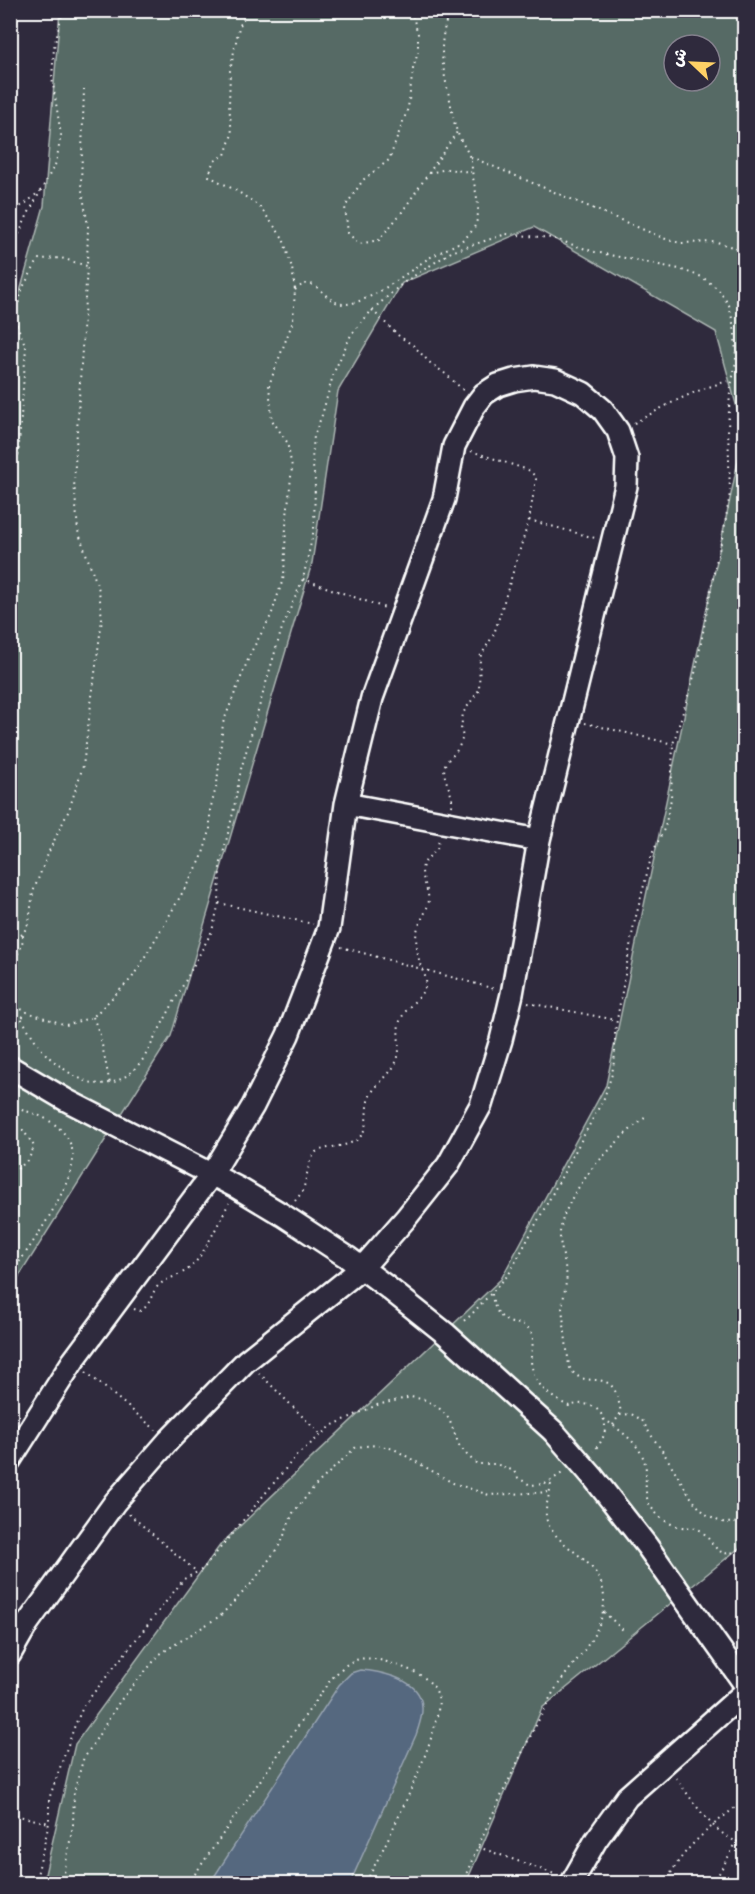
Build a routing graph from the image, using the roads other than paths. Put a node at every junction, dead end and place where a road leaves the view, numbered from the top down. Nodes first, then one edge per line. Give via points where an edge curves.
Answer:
1 (346, 804) junction
2 (539, 840) junction
3 (10, 1067) edge
4 (212, 1174) junction
5 (362, 1268) junction
6 (10, 1460) edge
7 (10, 1654) edge
8 (744, 1683) edge
9 (744, 1693) edge
10 (571, 1882) edge

1 - 2 street
1 - 2 street via 372,698 444,499 454,446 484,394 506,382 555,380 583,393 603,410 618,431 627,458 626,486
1 - 4 street via 326,935 288,1035 253,1106
2 - 5 street via 511,997 481,1105 448,1165
3 - 4 street
4 - 5 street via 284,1215
4 - 6 street via 73,1361
5 - 7 street via 246,1360 168,1440 115,1502 27,1624
5 - 8 street, bridge via 446,1334 553,1431 653,1555
9 - 10 street via 627,1797

